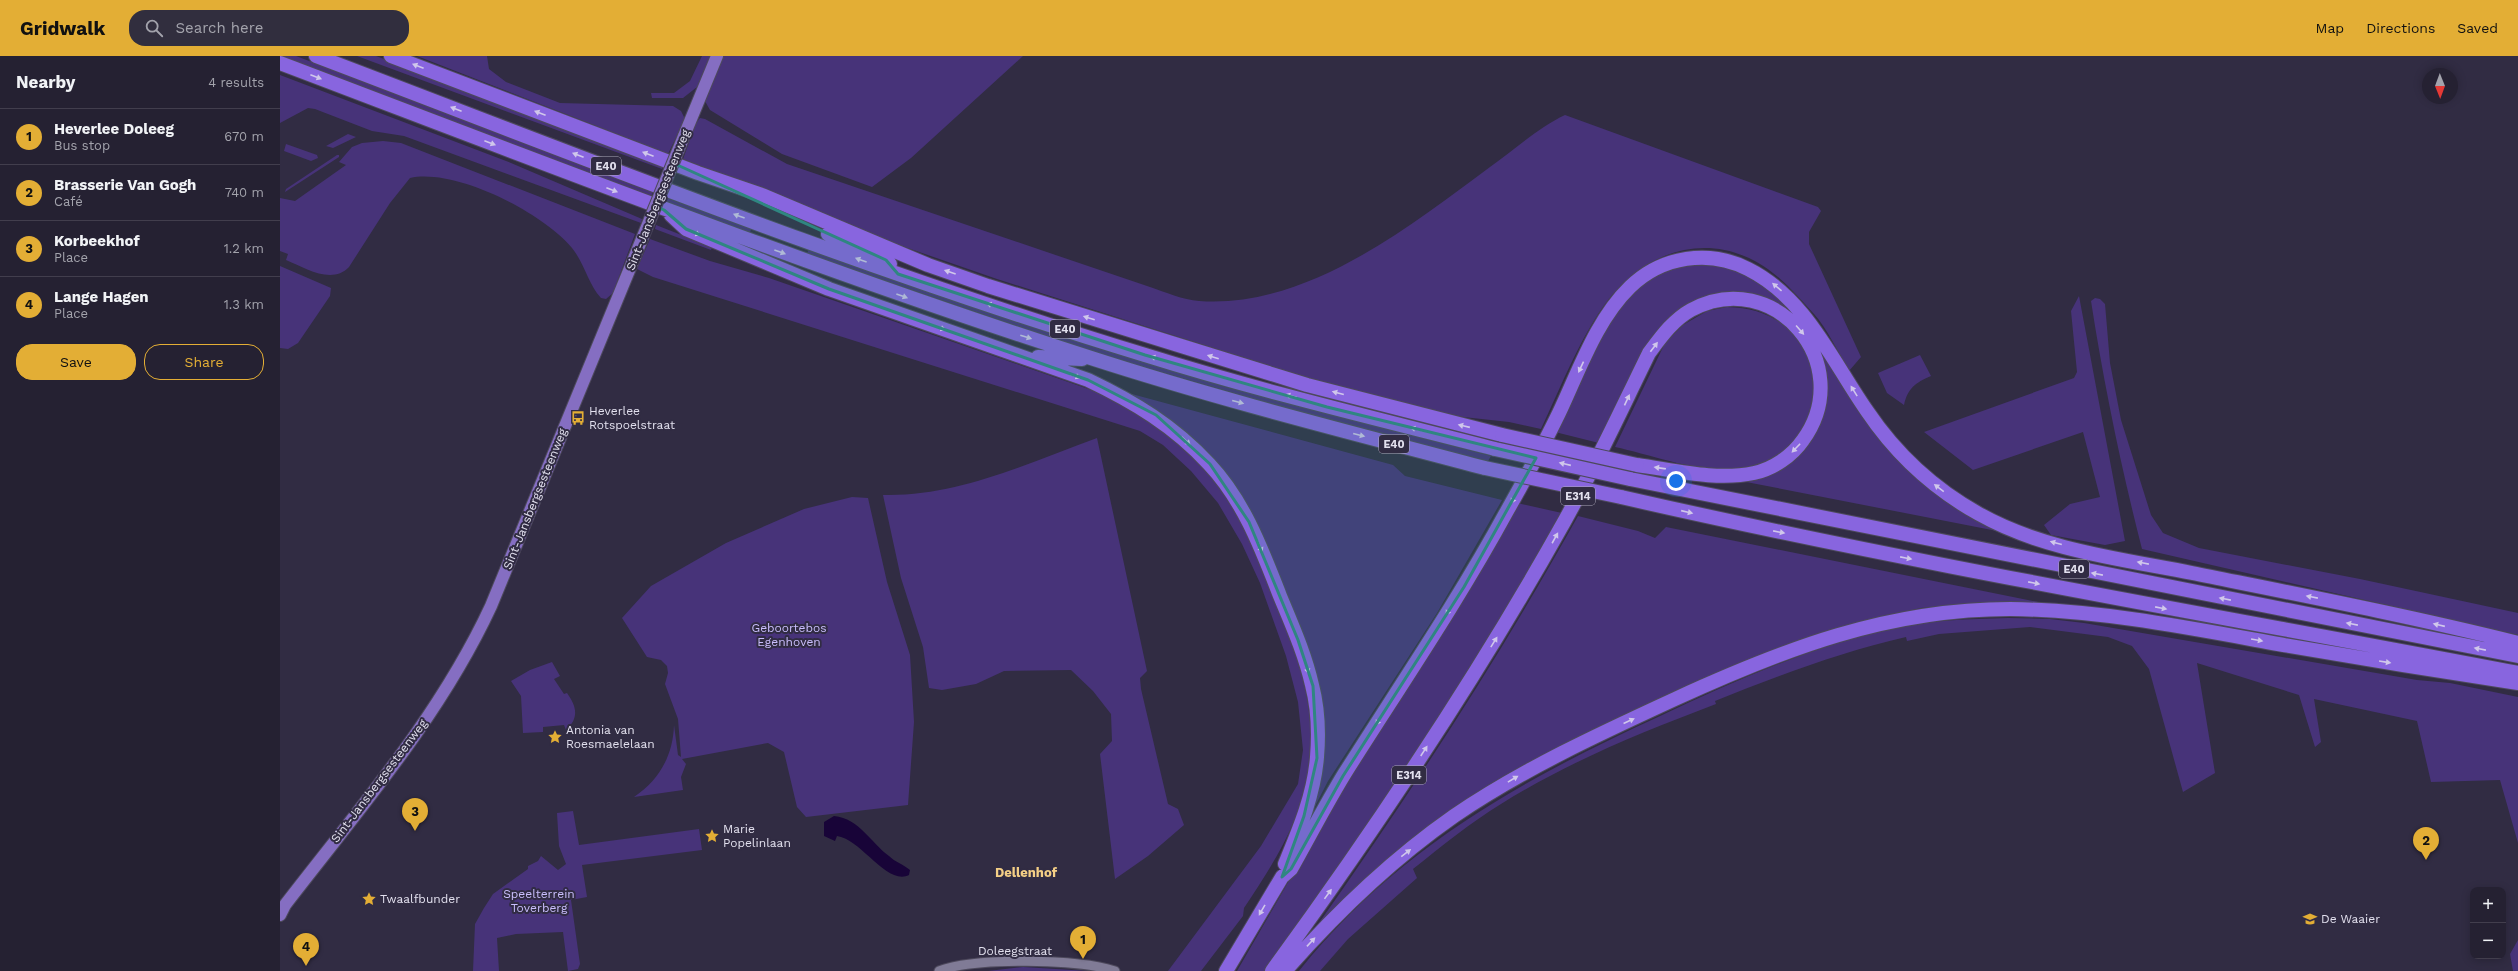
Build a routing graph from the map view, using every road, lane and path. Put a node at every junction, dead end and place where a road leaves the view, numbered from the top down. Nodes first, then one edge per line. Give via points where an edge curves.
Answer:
1 (316, 56) edge
2 (390, 56) edge
3 (717, 56) edge
4 (280, 63) edge
5 (698, 173) junction
6 (664, 210) junction
7 (898, 274) junction
8 (1012, 352) junction
9 (1093, 359) junction
10 (2518, 643) edge
11 (2518, 656) edge
12 (2518, 673) edge
13 (2518, 683) edge
14 (1282, 877) junction
15 (282, 910) edge
16 (939, 971) edge
17 (1115, 971) edge
18 (1226, 971) edge
19 (1272, 971) edge
20 (1285, 971) edge

7 -> 1 highway, E40
5 -> 2 highway
3 - 15 main road, Sint-Jansbergsesteenweg, bridge via 473,646 431,714
4 -> 6 highway, E40
5 - 7 highway via 886,260
19 -> 5 highway, E314, bridge via 1351,863 1510,617 1566,520 1618,418 1649,353 1661,337 1674,322 1691,311 1706,304 1740,299 1762,304 1782,314 1797,326 1811,345 1821,380 1817,416 1808,434 1789,455 1772,466 1754,473 1731,475 1637,464 1502,435 1300,383 1060,309 928,265 762,195
6 -> 8 highway via 686,229 829,289
6 -> 9 highway, E40 via 907,297
11 -> 7 highway, E40, bridge via 1630,479 1495,449 1327,406 1145,355
8 - 9 highway via 1054,359
8 -> 14 highway via 1088,380 1156,415 1210,464 1234,496 1249,522 1298,640 1313,686 1316,711 1317,758 1313,784
9 -> 12 highway, E40, bridge via 1225,399 1485,468 1741,524 2035,583
10 -> 14 highway via 2074,548 2010,529 1986,518 1930,481 1893,446 1808,321 1793,302 1761,276 1726,260 1694,257 1677,260 1644,276 1630,287 1597,332 1552,427 1464,587 1343,776 1291,869
20 -> 13 highway via 1384,870 1451,818 1518,776 1610,729 1764,660 1824,638 1880,622 1964,611 2007,609 2070,612 2202,630
14 -> 18 highway
16 - 17 street, Doleegstraat via 964,964 989,962 1071,964

